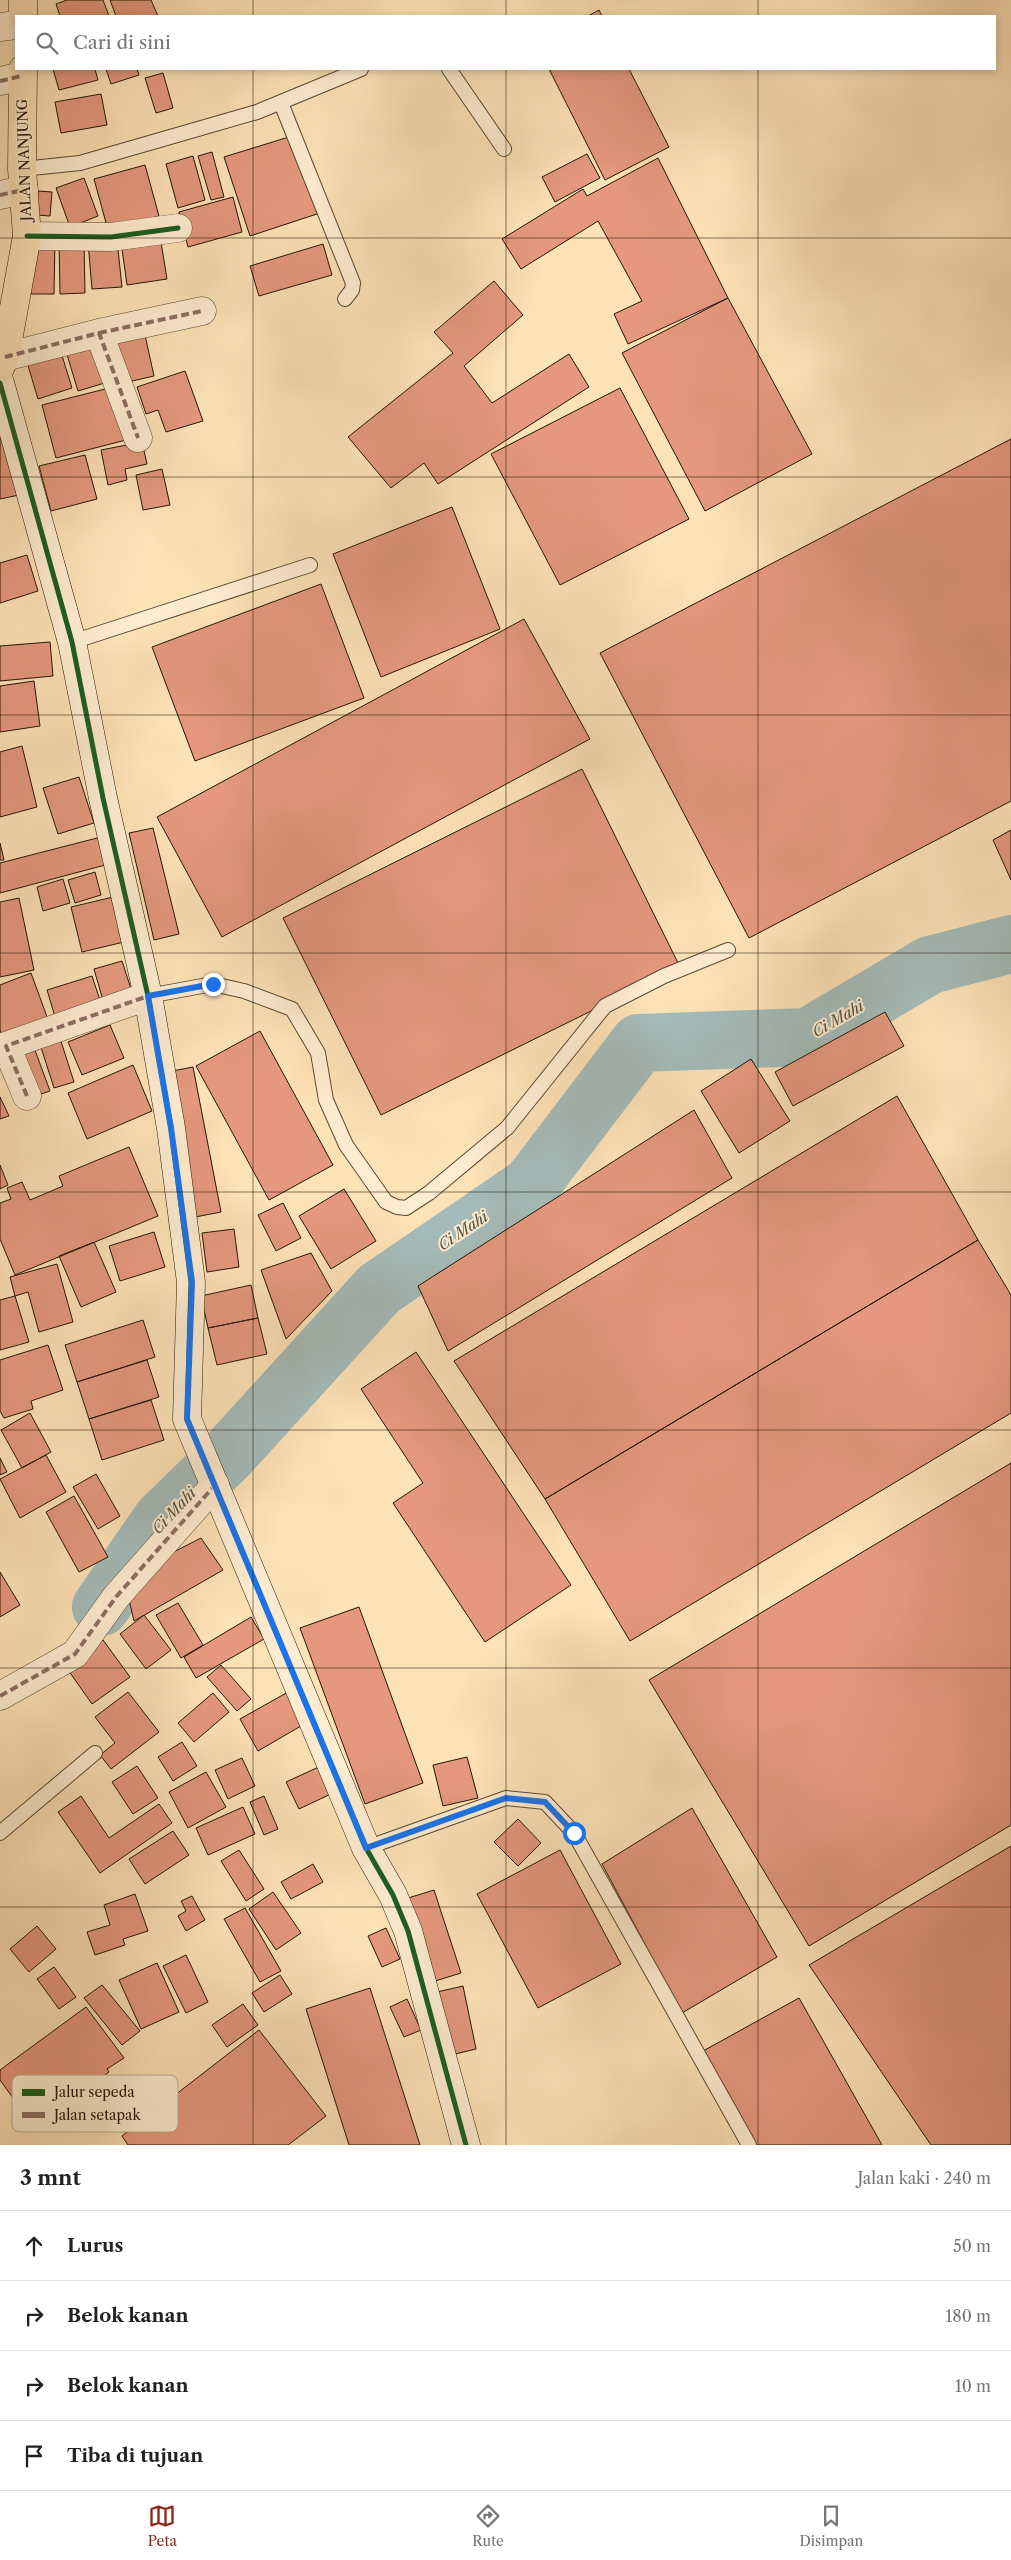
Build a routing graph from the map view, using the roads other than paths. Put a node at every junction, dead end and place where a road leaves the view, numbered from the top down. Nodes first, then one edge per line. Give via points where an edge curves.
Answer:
1 (23, 0) edge
2 (22, 15) edge
3 (15, 25) edge
4 (0, 27) edge
5 (359, 70) edge
6 (450, 70) edge
7 (15, 75) edge
8 (281, 103) junction
9 (504, 149) dead end
10 (16, 185) edge
11 (178, 228) dead end
12 (27, 236) junction
13 (345, 299) dead end
14 (202, 312) dead end
15 (99, 332) junction
16 (3, 362) edge
17 (0, 383) edge
18 (138, 438) dead end
19 (310, 565) dead end
20 (72, 642) junction
21 (728, 950) dead end
22 (148, 996) junction
23 (3, 1047) edge
24 (27, 1096) dead end
25 (214, 1481) junction
26 (0, 1696) edge
27 (95, 1753) dead end
28 (0, 1833) edge
29 (366, 1848) junction
30 (466, 2145) edge
31 (749, 2145) edge

1 - 2 main road
3 - 4 street
5 - 8 lane
6 - 9 lane
7 - 10 main road, JALAN NANJUNG
8 - 10 lane
8 - 13 lane via 353,283
10 - 12 main road, JALAN NANJUNG
11 - 12 street via 111,237
12 - 16 main road, JALAN NANJUNG
14 - 15 street
15 - 16 street
15 - 18 street
17 - 20 street
19 - 20 lane
20 - 22 street
21 - 22 lane via 664,976 605,1006 507,1128 406,1208 386,1202 346,1145 326,1100 318,1053 292,1009 244,991 213,984
22 - 23 street
22 - 25 street via 171,1128 192,1282 187,1419
23 - 24 street
25 - 26 street via 116,1597 75,1654
25 - 29 street
27 - 28 lane
29 - 30 street via 393,1895 408,1931
29 - 31 lane via 506,1798 545,1802 574,1833

